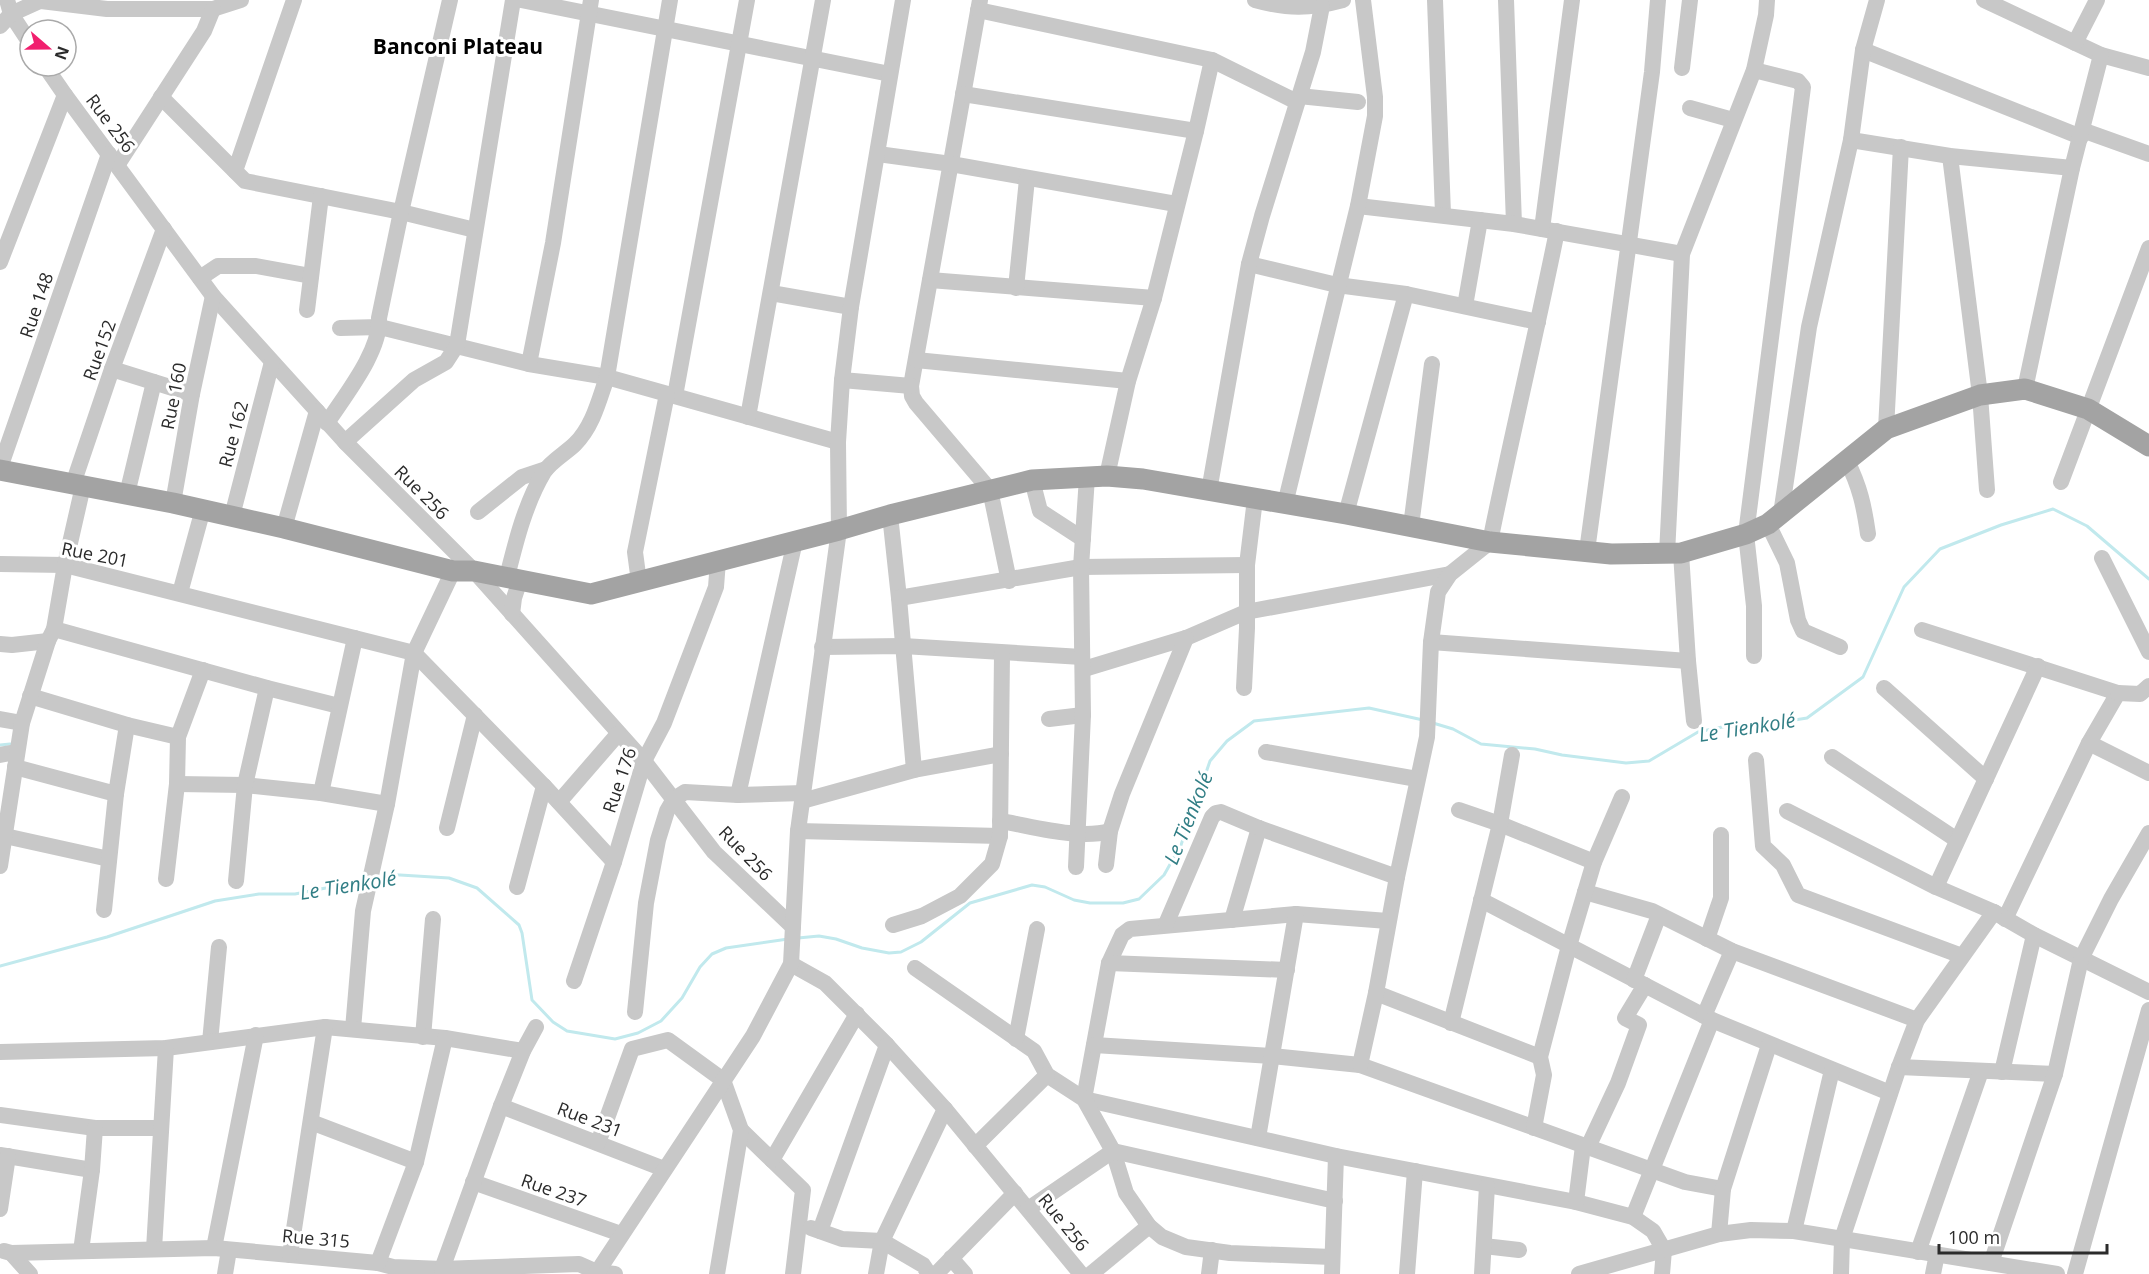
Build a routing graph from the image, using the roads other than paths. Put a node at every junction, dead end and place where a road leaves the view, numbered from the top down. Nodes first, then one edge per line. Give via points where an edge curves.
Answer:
1 (241, 0) edge
2 (294, 0) edge
3 (450, 0) edge
4 (513, 0) edge
5 (521, 0) edge
6 (670, 0) edge
7 (747, 0) edge
8 (823, 0) edge
9 (903, 0) edge
10 (1255, 0) edge
11 (1343, 0) edge
12 (1363, 0) edge
13 (1435, 0) edge
14 (1506, 0) edge
15 (1572, 0) edge
16 (1658, 0) edge
17 (1690, 0) edge
18 (1767, 0) edge
19 (1877, 0) edge
20 (1984, 0) edge
21 (2097, 0) edge
22 (42, 1) edge
23 (1280, 3) edge
24 (979, 5) edge
25 (2006, 5) edge
26 (1322, 6) junction
27 (590, 7) edge
28 (213, 9) junction
29 (6, 13) edge
30 (18, 28) edge
31 (665, 29) junction
32 (2075, 43) junction
33 (739, 44) junction
34 (1863, 50) junction
35 (2102, 55) junction
36 (813, 59) junction
37 (1212, 60) junction
38 (1682, 68) dead end
39 (2149, 68) edge
40 (1754, 70) junction
41 (890, 75) junction
42 (53, 78) edge
43 (963, 94) junction
44 (65, 95) junction
45 (161, 97) junction
46 (1298, 99) junction
47 (1358, 102) dead end
48 (1690, 108) dead end
49 (1733, 120) junction
50 (1196, 131) junction
51 (2082, 133) junction
52 (1851, 140) junction
53 (1901, 147) junction
54 (878, 154) junction
55 (2149, 154) edge
56 (1950, 156) junction
57 (114, 159) junction
58 (951, 164) junction
59 (2072, 168) junction
60 (235, 171) junction
61 (1027, 179) junction
62 (321, 196) junction
63 (1176, 204) junction
64 (1358, 206) junction
65 (401, 212) junction
66 (1443, 214) junction
67 (1480, 220) junction
68 (1514, 224) junction
69 (164, 229) junction
70 (475, 230) junction
71 (1549, 230) junction
72 (6, 232) edge
73 (1629, 244) junction
74 (2149, 248) edge
75 (1682, 254) junction
76 (0, 262) edge
77 (1249, 264) junction
78 (311, 276) junction
79 (200, 278) junction
80 (930, 280) junction
81 (1337, 285) junction
82 (1016, 288) junction
83 (771, 293) junction
84 (1406, 294) junction
85 (213, 296) junction
86 (1154, 298) junction
87 (1465, 306) junction
88 (852, 307) junction
89 (307, 310) dead end
90 (1538, 322) junction
91 (380, 327) junction
92 (339, 328) dead end
93 (457, 345) junction
94 (916, 360) junction
95 (272, 362) junction
96 (529, 364) junction
97 (1432, 364) dead end
98 (112, 369) junction
99 (607, 377) junction
100 (842, 380) junction
101 (1128, 381) junction
102 (154, 382) junction
103 (911, 386) junction
104 (2025, 389) junction
105 (192, 394) junction
106 (671, 395) junction
107 (1980, 395) junction
108 (2088, 409) junction
109 (322, 417) junction
110 (748, 417) junction
111 (1886, 429) junction
112 (345, 442) junction
113 (838, 442) junction
114 (2149, 446) edge
115 (1847, 461) junction
116 (0, 469) edge
117 (546, 469) junction
118 (1097, 477) junction
119 (1032, 480) junction
120 (2061, 482) dead end
121 (78, 485) junction
122 (990, 490) junction
123 (1987, 490) dead end
124 (1209, 491) junction
125 (126, 494) junction
126 (1255, 499) junction
127 (173, 503) junction
128 (1285, 504) junction
129 (203, 510) junction
130 (478, 512) dead end
131 (890, 514) junction
132 (1346, 514) junction
133 (232, 516) junction
134 (1775, 519) junction
135 (1411, 526) junction
136 (284, 528) junction
137 (838, 530) junction
138 (435, 532) junction
139 (1746, 534) junction
140 (1868, 534) dead end
141 (1083, 539) junction
142 (795, 541) junction
143 (1490, 542) junction
144 (1587, 551) junction
145 (1674, 554) junction
146 (2103, 558) dead end
147 (718, 561) junction
148 (0, 564) edge
149 (65, 565) junction
150 (1247, 565) junction
151 (432, 566) junction
152 (1081, 567) junction
153 (464, 571) junction
154 (1450, 574) junction
155 (514, 579) junction
156 (1010, 581) junction
157 (639, 582) junction
158 (180, 593) junction
159 (899, 598) junction
160 (1246, 612) junction
161 (512, 614) junction
162 (1922, 630) dead end
163 (51, 635) junction
164 (355, 638) junction
165 (1186, 638) junction
166 (1431, 642) junction
167 (0, 644) edge
168 (903, 646) junction
169 (822, 647) junction
170 (1840, 647) dead end
171 (2149, 652) edge
172 (414, 653) junction
173 (1002, 654) junction
174 (1754, 656) dead end
175 (1688, 661) junction
176 (1083, 663) junction
177 (2038, 666) junction
178 (203, 670) junction
179 (2149, 686) edge
180 (267, 688) junction
181 (1244, 688) dead end
182 (1884, 688) dead end
183 (2118, 693) junction
184 (30, 696) junction
185 (339, 706) junction
186 (475, 715) junction
187 (1083, 715) junction
188 (0, 719) edge
189 (1049, 719) dead end
190 (1694, 721) dead end
191 (22, 723) junction
192 (127, 725) junction
193 (618, 734) junction
194 (178, 737) junction
195 (2089, 743) junction
196 (1266, 752) dead end
197 (1001, 754) junction
198 (1512, 755) dead end
199 (1832, 757) dead end
200 (10, 758) edge
201 (1756, 760) dead end
202 (644, 761) junction
203 (914, 770) junction
204 (2149, 773) edge
205 (1417, 779) junction
206 (1986, 779) junction
207 (177, 784) junction
208 (245, 785) junction
209 (544, 786) junction
210 (321, 793) junction
211 (116, 794) junction
212 (738, 795) junction
213 (1622, 796) dead end
214 (802, 797) junction
215 (674, 799) junction
216 (559, 802) junction
217 (387, 804) junction
218 (1459, 810) dead end
219 (1787, 811) dead end
220 (1500, 824) junction
221 (447, 828) dead end
222 (1000, 828) junction
223 (1259, 828) junction
224 (798, 831) junction
225 (1110, 831) junction
226 (2149, 833) edge
227 (1079, 834) junction
228 (1720, 835) dead end
229 (5, 836) junction
230 (1958, 840) junction
231 (109, 859) junction
232 (614, 862) junction
233 (1594, 862) junction
234 (1106, 865) dead end
235 (0, 866) edge
236 (1076, 867) dead end
237 (1397, 877) junction
238 (166, 879) dead end
239 (236, 881) dead end
240 (517, 887) dead end
241 (1936, 887) junction
242 (1586, 892) junction
243 (1481, 900) junction
244 (104, 910) dead end
245 (1296, 914) junction
246 (1659, 915) junction
247 (2000, 915) junction
248 (433, 919) dead end
249 (1232, 920) junction
250 (1388, 921) junction
251 (1166, 924) junction
252 (892, 925) dead end
253 (793, 927) junction
254 (1037, 929) dead end
255 (2034, 935) junction
256 (1707, 939) junction
257 (1569, 946) junction
258 (219, 947) dead end
259 (1731, 951) junction
260 (1962, 956) junction
261 (2082, 959) junction
262 (1109, 963) junction
263 (791, 964) junction
264 (915, 968) dead end
265 (1287, 970) junction
266 (574, 981) dead end
267 (1639, 983) junction
268 (2149, 992) edge
269 (1376, 993) junction
270 (2149, 1010) edge
271 (635, 1012) dead end
272 (857, 1014) junction
273 (1708, 1018) junction
274 (1917, 1020) junction
275 (1451, 1023) junction
276 (325, 1027) junction
277 (536, 1027) dead end
278 (352, 1029) junction
279 (256, 1035) junction
280 (423, 1036) junction
281 (445, 1038) junction
282 (1016, 1039) junction
283 (210, 1042) junction
284 (887, 1045) junction
285 (1094, 1045) junction
286 (1769, 1045) junction
287 (166, 1048) junction
288 (523, 1051) junction
289 (0, 1053) edge
290 (1272, 1056) junction
291 (1540, 1058) junction
292 (1360, 1065) junction
293 (1899, 1067) junction
294 (1832, 1070) junction
295 (1981, 1071) junction
296 (2002, 1072) junction
297 (2055, 1074) junction
298 (1047, 1075) junction
299 (723, 1080) junction
300 (1890, 1093) junction
301 (1084, 1099) junction
302 (501, 1106) junction
303 (945, 1109) junction
304 (0, 1115) edge
305 (310, 1122) junction
306 (95, 1128) junction
307 (161, 1128) junction
308 (1534, 1128) junction
309 (741, 1130) junction
310 (1258, 1138) junction
311 (598, 1143) junction
312 (975, 1146) junction
313 (1585, 1146) junction
314 (1113, 1151) junction
315 (4, 1156) edge
316 (1336, 1156) junction
317 (772, 1160) junction
318 (416, 1162) junction
319 (664, 1168) junction
320 (92, 1170) junction
321 (1652, 1170) junction
322 (1415, 1171) junction
323 (473, 1182) junction
324 (1487, 1186) junction
325 (1723, 1189) junction
326 (1015, 1193) junction
327 (1335, 1201) junction
328 (1576, 1202) junction
329 (0, 1209) edge
330 (1028, 1209) junction
331 (1633, 1217) junction
332 (799, 1224) junction
333 (1149, 1226) junction
334 (820, 1231) junction
335 (1794, 1231) junction
336 (621, 1234) junction
337 (1719, 1234) junction
338 (1842, 1239) junction
339 (882, 1241) junction
340 (1484, 1245) junction
341 (154, 1249) junction
342 (222, 1249) junction
343 (1212, 1250) junction
344 (1519, 1250) dead end
345 (1664, 1250) junction
346 (6, 1251) edge
347 (81, 1251) junction
348 (1918, 1251) junction
349 (1936, 1254) junction
350 (290, 1255) junction
351 (951, 1258) junction
352 (1991, 1263) junction
353 (1332, 1266) edge
354 (388, 1268) edge
355 (442, 1269) junction
356 (2013, 1270) edge
357 (597, 1273) edge
358 (30, 1274) edge
359 (225, 1274) edge
360 (615, 1274) edge
361 (717, 1274) edge
362 (793, 1274) edge
363 (876, 1274) edge
364 (929, 1274) edge
365 (936, 1274) edge
366 (965, 1274) edge
367 (1081, 1274) edge
368 (1092, 1274) edge
369 (1209, 1274) edge
370 (1407, 1274) edge
371 (1482, 1274) edge
372 (1579, 1274) edge
373 (1662, 1274) edge
374 (1841, 1274) edge
375 (1933, 1274) edge
376 (2057, 1274) edge
377 (2075, 1274) edge

1 - 28 street
2 - 60 street
3 - 65 street
4 - 70 street
5 - 27 street
6 - 31 street
7 - 33 street
8 - 36 street
9 - 41 street
10 - 23 street
11 - 26 street
12 - 64 street via 1375,116
13 - 66 street
14 - 68 street
15 - 71 street
16 - 73 street
17 - 38 street
18 - 40 street
19 - 34 street
20 - 25 street
21 - 32 street
22 - 28 street via 107,9
22 - 29 street
23 - 26 street
24 - 37 street
24 - 43 street
25 - 32 street
26 - 46 street
27 - 31 street
27 - 96 street via 553,243
28 - 45 street, Rue 148 via 204,32
29 - 30 street
31 - 33 street
31 - 99 street
32 - 35 street
33 - 36 street
33 - 106 street
34 - 51 street
34 - 52 street
35 - 39 street
35 - 51 street
36 - 41 street
36 - 83 street
37 - 46 street
37 - 50 street
40 - 49 street
40 - 139 street via 1798,81 1803,87
41 - 54 street
42 - 44 street, Rue 256
43 - 50 street
43 - 58 street
44 - 57 street, Rue 256
44 - 72 street
45 - 57 street, Rue 148
45 - 60 street
46 - 47 street
46 - 77 street
48 - 49 street
49 - 75 street
50 - 63 street
51 - 55 street
51 - 59 street
52 - 53 street
52 - 134 street via 1809,327
53 - 56 street
53 - 111 street
54 - 58 street
54 - 88 street
56 - 59 street
56 - 107 street
57 - 69 street, Rue 256
57 - 116 street, Rue 148
58 - 61 street
58 - 80 street
59 - 104 street
60 - 62 street via 245,181
61 - 63 street
61 - 82 street
62 - 65 street
62 - 78 street
63 - 86 street
64 - 66 street
64 - 81 street
65 - 70 street
65 - 91 street
66 - 67 street
67 - 68 street
67 - 87 street
68 - 71 street
69 - 79 street, Rue 256
69 - 98 street, Rue152
70 - 93 street
71 - 73 street
71 - 90 street
72 - 76 street
73 - 75 street
73 - 144 street
74 - 108 street
75 - 145 street
77 - 81 street
77 - 124 street
78 - 79 street via 256,266 218,266
78 - 89 street
79 - 85 street, Rue 256
80 - 82 street
80 - 94 street
81 - 84 street
81 - 128 street
82 - 86 street
83 - 88 street
83 - 110 street
84 - 87 street
84 - 132 street
85 - 95 street, Rue 256
85 - 105 street, Rue 160
86 - 101 street
87 - 90 street
88 - 100 street
90 - 143 street
91 - 92 street
91 - 93 street
91 - 109 street via 368,359
93 - 96 street
93 - 112 street via 446,362 414,380
94 - 101 street
94 - 103 street
95 - 109 street, Rue 256
95 - 133 street, Rue 162
96 - 99 street
97 - 135 street
98 - 102 street
98 - 121 street, Rue152
99 - 106 street
99 - 117 street via 588,429
100 - 103 street
100 - 113 street
101 - 118 street
102 - 105 street
102 - 125 street
103 - 122 street via 916,403
104 - 107 main road
104 - 108 main road
105 - 127 street, Rue 160
106 - 110 street
106 - 157 street via 635,552
107 - 111 main road
107 - 123 street
108 - 114 main road
108 - 120 street
109 - 112 street, Rue 256
109 - 136 street
110 - 113 street
111 - 115 main road
112 - 138 street, Rue 256
113 - 137 street
115 - 134 main road
115 - 140 street via 1859,485
116 - 121 main road
117 - 130 street via 522,477
117 - 155 street via 516,539
118 - 119 main road
118 - 124 main road via 1143,479
118 - 141 street
119 - 122 main road
119 - 141 street via 1040,511
121 - 125 main road
121 - 149 street, Rue152
122 - 131 main road
122 - 156 street
124 - 126 main road
125 - 127 main road
126 - 128 main road
126 - 150 street
127 - 129 main road
128 - 132 main road
129 - 133 main road
129 - 158 street
131 - 137 main road
131 - 159 street
132 - 135 main road
133 - 136 main road
134 - 139 main road
134 - 170 street via 1803,631
135 - 143 main road
136 - 151 main road
137 - 142 main road
137 - 169 street
138 - 151 street
138 - 153 street, Rue 256
139 - 145 main road
139 - 174 street via 1754,606
141 - 152 street
142 - 147 main road
142 - 212 street
143 - 144 main road
143 - 154 street
144 - 145 main road
145 - 175 street
146 - 171 street
147 - 157 main road
147 - 202 street, Rue 176 via 716,587 664,723
148 - 149 street, Rue 201
149 - 158 street, Rue 201
149 - 163 street, Rue152
150 - 152 street
150 - 160 street
151 - 153 main road
152 - 156 street
152 - 176 street
153 - 155 main road
153 - 161 street, Rue 256
153 - 172 street
154 - 160 street
154 - 166 street via 1438,592
155 - 157 main road via 591,594
155 - 161 street
156 - 159 street
158 - 164 street, Rue 201
159 - 168 street
160 - 165 street
160 - 181 street
161 - 193 street, Rue 256
162 - 177 street
163 - 167 street via 12,645
163 - 178 street
163 - 184 street, Rue152
164 - 172 street, Rue 201
164 - 185 street
165 - 176 street
165 - 225 street
166 - 175 street
166 - 205 street via 1427,737
168 - 169 street
168 - 173 street
168 - 203 street
169 - 214 street
172 - 186 street
172 - 217 street
173 - 176 street
173 - 197 street
175 - 190 street
176 - 187 street
177 - 183 street
177 - 206 street
178 - 180 street
178 - 194 street
179 - 183 street via 2140,694
180 - 185 street
180 - 208 street
182 - 206 street
183 - 195 street
184 - 191 street, Rue152
184 - 192 street
185 - 210 street
186 - 209 street
186 - 221 street
187 - 189 street
187 - 227 street
188 - 191 street
191 - 200 street, Rue152
192 - 194 street
192 - 211 street
193 - 202 street, Rue 256
193 - 216 street
194 - 207 street
195 - 204 street
195 - 247 street
196 - 205 street
197 - 203 street
197 - 222 street
198 - 220 street
199 - 230 street
200 - 211 street
200 - 229 street, Rue152
201 - 260 street via 1763,846 1782,865 1798,895
202 - 215 street, Rue 256
202 - 232 street, Rue 176
203 - 214 street
205 - 237 street
206 - 230 street
207 - 208 street
207 - 238 street
208 - 210 street
208 - 239 street
209 - 216 street
209 - 240 street
210 - 217 street
211 - 231 street
212 - 214 street
212 - 215 street via 685,792
213 - 233 street
214 - 224 street
215 - 253 street, Rue 256 via 714,852
215 - 271 street via 658,840 646,903
216 - 232 street
217 - 278 street via 363,910
218 - 220 street
219 - 241 street
220 - 233 street
220 - 243 street
222 - 224 street
222 - 227 street
222 - 252 street via 992,864 960,896 922,916
223 - 237 street
223 - 249 street
223 - 251 street via 1221,812 1212,817
224 - 253 street
225 - 227 street
225 - 234 street
226 - 261 street via 2111,898
227 - 236 street
228 - 256 street via 1721,898
229 - 231 street
229 - 235 street, Rue152
230 - 241 street
231 - 244 street
232 - 266 street, Rue 176
233 - 242 street
237 - 250 street
241 - 247 street
242 - 246 street
242 - 257 street
243 - 257 street
243 - 275 street
245 - 249 street
245 - 250 street
245 - 265 street
246 - 256 street
246 - 267 street
247 - 255 street
247 - 260 street
248 - 280 street
249 - 251 street
250 - 269 street
251 - 262 street via 1130,929 1122,935
253 - 263 street
254 - 282 street
255 - 261 street
255 - 296 street
256 - 259 street
257 - 267 street
257 - 291 street
258 - 283 street
259 - 273 street
259 - 274 street
260 - 274 street
261 - 268 street
261 - 297 street
262 - 265 street
262 - 285 street
263 - 272 street, Rue 256 via 825,983
263 - 299 street via 753,1036
264 - 282 street
265 - 290 street
267 - 273 street
267 - 313 street via 1625,1018 1639,1025 1618,1083
269 - 275 street
269 - 292 street
270 - 377 street
272 - 284 street, Rue 256
272 - 317 street
273 - 286 street
273 - 321 street
274 - 293 street
275 - 291 street
276 - 278 street
276 - 279 street
276 - 305 street
277 - 288 street
278 - 280 street
279 - 283 street
279 - 342 street
280 - 281 street
281 - 288 street
281 - 318 street
282 - 298 street via 1034,1051
283 - 287 street
284 - 303 street, Rue 256
284 - 334 street
285 - 290 street
285 - 301 street
286 - 294 street
286 - 325 street
287 - 289 street
287 - 307 street
288 - 302 street
290 - 292 street
290 - 310 street
291 - 308 street via 1544,1075
292 - 308 street
293 - 295 street
293 - 300 street
294 - 300 street
294 - 335 street
295 - 296 street
295 - 348 street
296 - 297 street
297 - 352 street
298 - 301 street
298 - 312 street
299 - 309 street
299 - 311 street via 668,1040 632,1049
299 - 319 street
300 - 338 street
301 - 310 street
301 - 314 street
302 - 311 street, Rue 231
302 - 323 street
303 - 312 street, Rue 256
303 - 339 street
304 - 306 street
305 - 318 street
305 - 350 street
306 - 307 street
306 - 320 street
307 - 341 street
308 - 313 street
309 - 317 street
309 - 361 street
310 - 316 street
311 - 319 street, Rue 231
312 - 326 street, Rue 256
313 - 321 street
313 - 328 street
314 - 327 street
314 - 330 street
314 - 333 street via 1126,1193
315 - 320 street
315 - 329 street
316 - 322 street
316 - 327 street
317 - 332 street via 803,1191
318 - 354 street
319 - 336 street
320 - 347 street
321 - 325 street via 1685,1182
321 - 331 street
322 - 324 street
322 - 370 street
323 - 336 street, Rue 237
323 - 355 street
324 - 328 street
324 - 340 street
325 - 337 street
326 - 330 street, Rue 256
326 - 351 street
327 - 353 street
328 - 331 street
330 - 367 street, Rue 256
331 - 345 street via 1653,1231
332 - 334 street
332 - 362 street
333 - 343 street via 1162,1237 1186,1247
333 - 368 street
334 - 339 street via 842,1239
335 - 337 street
335 - 338 street
336 - 357 street
337 - 345 street
338 - 348 street
338 - 374 street
339 - 363 street
339 - 364 street via 923,1265
340 - 344 street
340 - 371 street
341 - 342 street, Rue 315
341 - 347 street, Rue 315
342 - 350 street, Rue 315
342 - 359 street
343 - 353 street
343 - 369 street
345 - 372 street
345 - 373 street
346 - 347 street, Rue 315
346 - 358 street
348 - 349 street
349 - 352 street
349 - 375 street
350 - 354 street, Rue 315
351 - 365 street
351 - 366 street
352 - 356 street
354 - 355 street, Rue 315
355 - 357 street, Rue 315 via 579,1264
356 - 376 street
357 - 360 street, Rue 315

